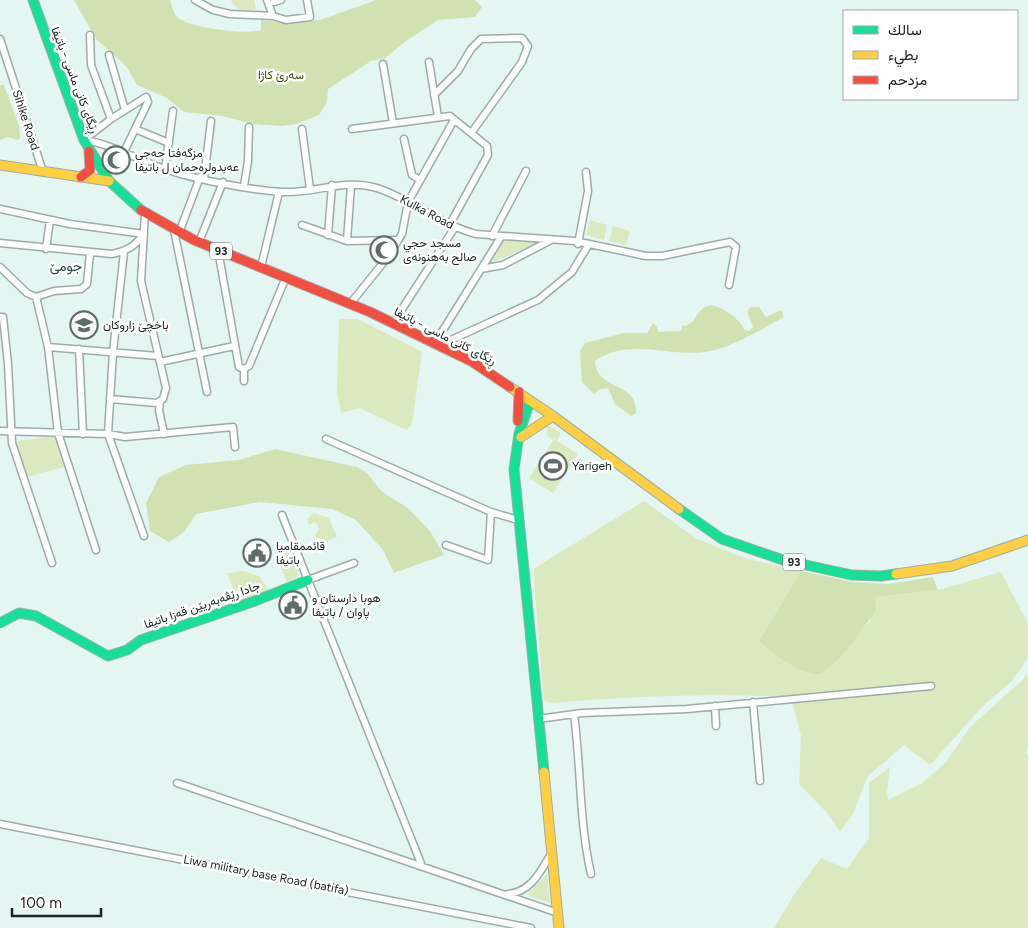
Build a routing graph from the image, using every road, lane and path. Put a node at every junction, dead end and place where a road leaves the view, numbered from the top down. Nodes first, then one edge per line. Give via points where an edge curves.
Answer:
1 (33, 0) edge
2 (195, 0) edge
3 (307, 0) edge
4 (274, 1) edge
5 (273, 16) junction
6 (90, 35) dead end
7 (0, 39) edge
8 (109, 55) dead end
9 (429, 62) dead end
10 (384, 64) dead end
11 (434, 95) junction
12 (124, 110) junction
13 (173, 111) dead end
14 (438, 117) junction
15 (110, 119) junction
16 (211, 120) dead end
17 (454, 120) junction
18 (393, 123) junction
19 (249, 127) dead end
20 (135, 129) junction
21 (302, 129) dead end
22 (352, 129) dead end
23 (472, 132) junction
24 (404, 139) dead end
25 (84, 140) junction
26 (169, 143) junction
27 (89, 149) junction
28 (124, 152) junction
29 (0, 165) edge
30 (165, 169) junction
31 (526, 171) dead end
32 (43, 172) junction
33 (586, 172) dead end
34 (80, 177) junction
35 (202, 178) junction
36 (420, 180) junction
37 (108, 182) junction
38 (223, 182) junction
39 (351, 185) junction
40 (244, 186) junction
41 (332, 186) junction
42 (310, 189) junction
43 (279, 192) junction
44 (408, 202) junction
45 (0, 209) edge
46 (144, 213) junction
47 (50, 220) junction
48 (302, 225) dead end
49 (453, 226) junction
50 (177, 232) junction
51 (144, 234) junction
52 (328, 235) junction
53 (492, 236) junction
54 (501, 237) junction
55 (398, 240) junction
56 (552, 240) junction
57 (199, 242) junction
58 (347, 242) junction
59 (578, 243) junction
60 (0, 244) edge
61 (589, 244) junction
62 (46, 249) junction
63 (218, 250) junction
64 (124, 252) junction
65 (90, 253) junction
66 (0, 267) edge
67 (261, 267) junction
68 (481, 269) junction
69 (286, 277) junction
70 (729, 285) dead end
71 (36, 297) junction
72 (350, 304) junction
73 (0, 317) edge
74 (393, 323) junction
75 (438, 344) junction
76 (48, 346) junction
77 (234, 346) junction
78 (79, 349) junction
79 (113, 352) junction
80 (199, 352) junction
81 (159, 359) junction
82 (244, 369) junction
83 (244, 380) dead end
84 (207, 392) dead end
85 (519, 392) junction
86 (110, 399) junction
87 (160, 401) junction
88 (533, 403) junction
89 (552, 416) junction
90 (0, 431) edge
91 (13, 432) junction
92 (58, 433) junction
93 (82, 434) junction
94 (108, 434) junction
95 (164, 434) junction
96 (520, 438) junction
97 (326, 439) dead end
98 (235, 447) dead end
99 (491, 512) junction
100 (282, 515) dead end
101 (518, 520) junction
102 (144, 536) dead end
103 (1028, 540) edge
104 (446, 545) dead end
105 (96, 550) dead end
106 (52, 563) dead end
107 (354, 564) dead end
108 (308, 580) junction
109 (0, 623) edge
110 (930, 686) dead end
111 (754, 702) junction
112 (715, 706) junction
113 (574, 714) junction
114 (538, 719) junction
115 (716, 726) dead end
116 (760, 781) dead end
117 (177, 783) dead end
118 (0, 824) edge
119 (551, 854) junction
120 (422, 866) junction
121 (591, 874) dead end
122 (506, 894) junction
123 (558, 913) junction
124 (531, 928) edge
125 (559, 928) edge

1 - 25 main road, ڕێگای کانی ماسی - باتيفا / 93
2 - 5 street via 213,10
3 - 5 street via 310,17 286,20
4 - 5 street
6 - 15 street via 91,65
7 - 32 street, Sihlke Road
8 - 12 street
9 - 11 street
10 - 18 street
11 - 14 street
11 - 23 street via 458,71 481,39 522,38 528,46 522,62
12 - 15 street
12 - 20 street via 143,98 149,99
13 - 26 street
14 - 17 street via 450,116
14 - 18 street
15 - 25 street
16 - 35 street
17 - 23 street
17 - 36 street
18 - 22 street
19 - 40 street
20 - 26 street
20 - 28 street
21 - 42 street
23 - 49 street via 489,150
24 - 36 street via 412,175
25 - 27 main road, ڕێگای کانی ماسی - باتيفا / 93
25 - 28 street, Kulka Road
26 - 30 street
27 - 34 main road via 91,169 89,174
27 - 37 main road, ڕێگای کانی ماسی - باتيفا / 93
28 - 30 street, Kulka Road
29 - 32 main road
30 - 35 street, Kulka Road
31 - 53 street
32 - 34 main road
33 - 59 street via 588,191
34 - 37 main road
35 - 38 street, Kulka Road
35 - 50 street
36 - 44 street
37 - 46 main road, ڕێگای کانی ماسی - باتيفا / 93
38 - 40 street, Kulka Road
38 - 57 street
39 - 41 street, Kulka Road
39 - 44 street, Kulka Road via 378,188
39 - 58 street
40 - 43 street, Kulka Road
41 - 42 street, Kulka Road
41 - 52 street
42 - 43 street, Kulka Road
43 - 67 street
44 - 49 street, Kulka Road
44 - 55 street
45 - 47 street
46 - 50 main road, ڕێگای کانی ماسی - باتيفا / 93
46 - 51 street
47 - 51 street
47 - 62 street
48 - 52 street
49 - 53 street, Kulka Road
49 - 74 street
50 - 57 main road, ڕێگای کانی ماسی - باتيفا / 93
50 - 80 street
51 - 64 street via 135,246
51 - 81 street via 141,281
52 - 58 street
53 - 54 street, Kulka Road
54 - 56 street, Kulka Road
54 - 68 street
55 - 58 street
55 - 72 street
56 - 59 street, Kulka Road
56 - 68 street via 503,265
57 - 63 main road, ڕێگای کانی ماسی - باتيفا / 93
59 - 61 street, Kulka Road
60 - 62 street
61 - 70 street, Kulka Road via 646,256 662,256 730,242 736,247 736,254
61 - 75 street via 572,272 538,300
62 - 65 street
63 - 67 main road, ڕێگای کانی ماسی - باتيفا / 93
63 - 77 street
64 - 65 street
64 - 79 street
65 - 71 street via 87,284 81,289 54,291
66 - 71 street via 27,293
67 - 69 main road, ڕێگای کانی ماسی - باتيفا / 93
68 - 75 street
69 - 72 main road, ڕێگای کانی ماسی - باتيفا / 93
69 - 82 street via 249,366
71 - 76 street
72 - 74 main road, ڕێگای کانی ماسی - باتيفا / 93
73 - 91 street via 3,317
74 - 75 main road, ڕێگای کانی ماسی - باتيفا / 93
75 - 85 main road, ڕێگای کانی ماسی - باتيفا / 93 via 489,371
76 - 78 street
76 - 92 street
77 - 80 street
77 - 82 street via 238,367
78 - 79 street
78 - 93 street
79 - 81 street
79 - 86 street
80 - 81 street
80 - 84 street
81 - 87 street via 166,388 164,399
82 - 83 street
85 - 88 main road, ڕێگای کانی ماسی - باتيفا / 93
85 - 96 main road
86 - 87 street
86 - 94 street
87 - 95 street via 158,410
88 - 89 main road, ڕێگای کانی ماسی - باتيفا / 93
88 - 96 main road
89 - 96 main road
89 - 103 main road, ڕێگای کانی ماسی - باتيفا / 93 via 708,530 737,546 783,560 852,575 882,576 952,566
90 - 91 street
91 - 92 street
91 - 106 street via 12,444
92 - 93 street
92 - 105 street
93 - 94 street
94 - 95 street via 125,438
94 - 102 street
95 - 98 street via 233,426
96 - 101 main road via 514,469
97 - 99 street
99 - 101 street
99 - 104 street via 488,560
100 - 108 street
101 - 114 main road
107 - 108 street
108 - 109 main road, جادا رێڤه‌به‌ريێن قه‌زا باتيفا via 141,640 127,650 108,656 36,616 19,613
108 - 120 street
110 - 111 street
111 - 112 street
111 - 116 street
112 - 113 street
112 - 115 street
113 - 114 street
113 - 121 street
114 - 119 main road
117 - 120 street
118 - 124 street, Liwa military base Road (batifa)
119 - 122 street via 530,885 515,894
119 - 123 main road
120 - 122 street
122 - 123 street
123 - 125 main road

